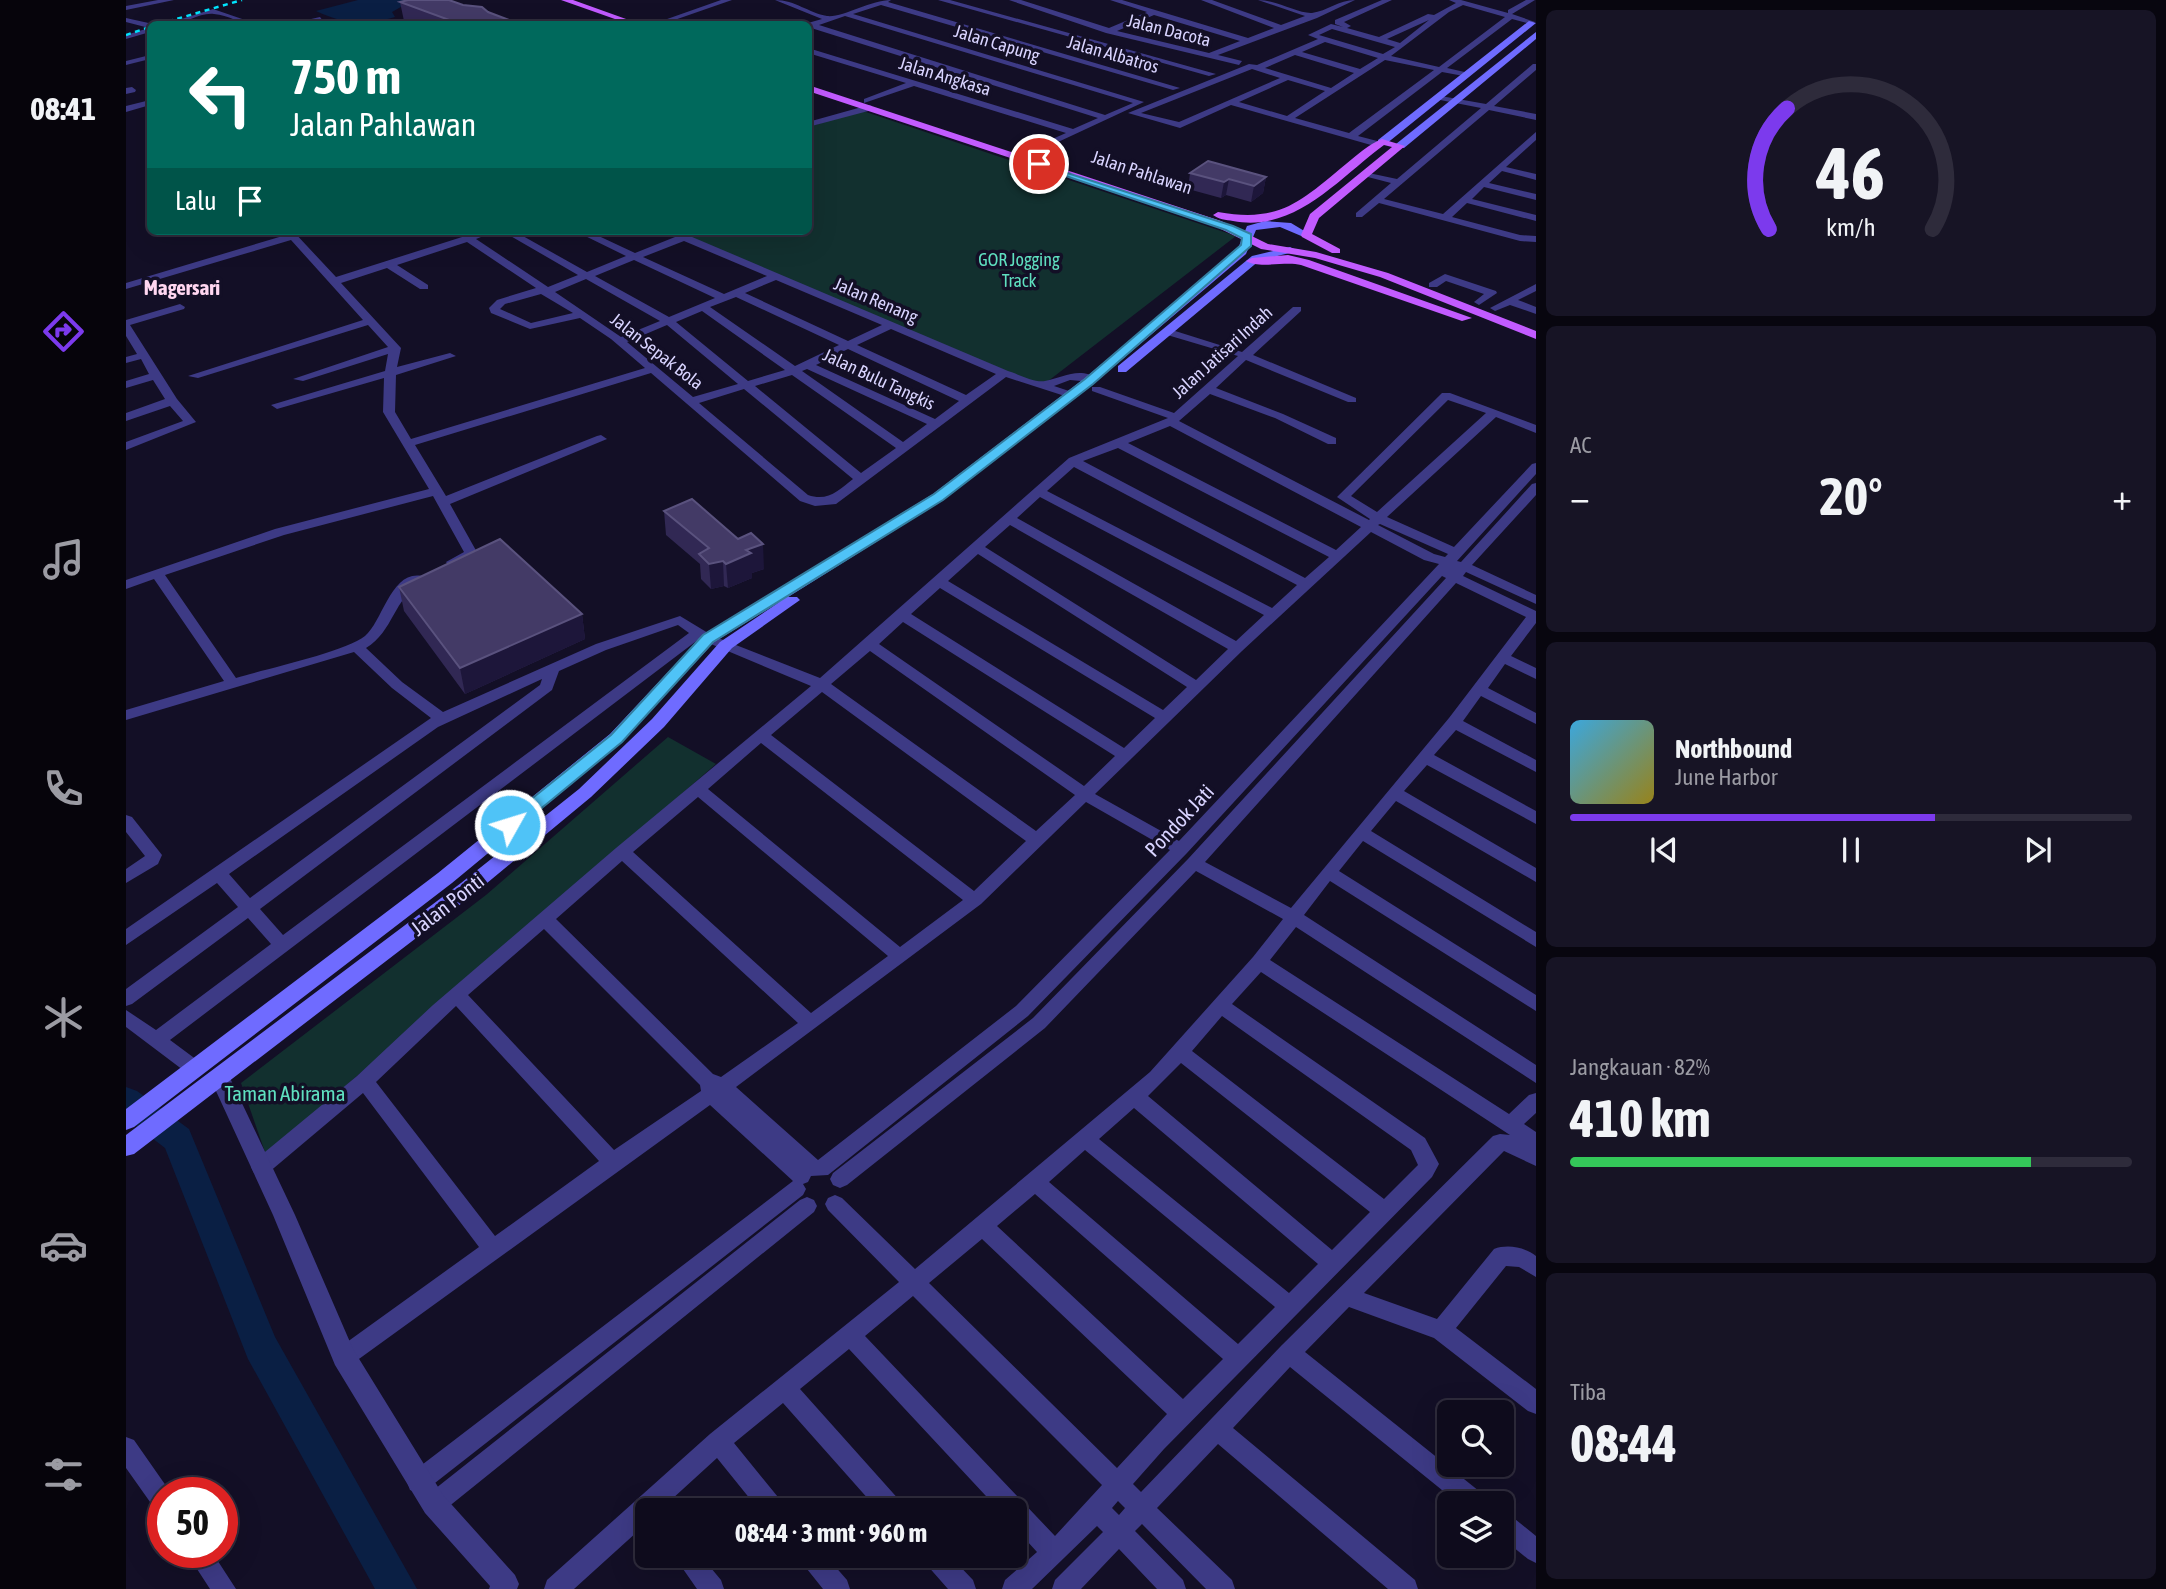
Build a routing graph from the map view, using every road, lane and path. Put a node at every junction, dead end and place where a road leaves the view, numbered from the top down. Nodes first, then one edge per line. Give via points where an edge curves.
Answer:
1 (170, 0) edge
2 (551, 0) edge
3 (565, 0) edge
4 (729, 0) edge
5 (779, 0) edge
6 (942, 0) edge
7 (1013, 0) edge
8 (1114, 0) edge
9 (1206, 0) edge
10 (1262, 0) edge
11 (1319, 0) edge
12 (1351, 0) edge
13 (1388, 0) edge
14 (1452, 0) edge
15 (1531, 0) edge
16 (883, 1) edge
17 (1464, 1) edge
18 (1338, 5) junction
19 (126, 8) edge
20 (1446, 10) junction
21 (985, 12) junction
22 (1154, 12) junction
23 (845, 14) junction
24 (1511, 14) junction
25 (1314, 16) junction
26 (320, 19) dead end
27 (830, 19) junction
28 (126, 20) edge
29 (1079, 20) junction
30 (180, 21) edge
31 (244, 21) edge
32 (312, 21) edge
33 (611, 21) edge
34 (627, 21) edge
35 (666, 21) edge
36 (1018, 21) junction
37 (1534, 21) edge
38 (812, 24) edge
39 (954, 24) junction
40 (147, 26) edge
41 (812, 26) edge
42 (147, 27) edge
43 (147, 28) edge
44 (943, 28) dead end
45 (1283, 28) junction
46 (1109, 31) junction
47 (126, 32) edge
48 (931, 32) dead end
49 (1055, 32) junction
50 (987, 33) junction
51 (1536, 35) edge
52 (920, 36) junction
53 (126, 37) edge
54 (976, 37) dead end
55 (1383, 38) junction
56 (1325, 39) junction
57 (1247, 40) junction
58 (941, 42) junction
59 (964, 42) dead end
60 (953, 46) junction
61 (1401, 46) junction
62 (130, 50) dead end
63 (812, 51) edge
64 (1292, 51) junction
65 (906, 55) junction
66 (147, 56) edge
67 (1209, 56) junction
68 (1384, 57) junction
69 (147, 58) edge
70 (894, 59) dead end
71 (1486, 60) junction
72 (126, 63) edge
73 (881, 64) dead end
74 (1090, 64) junction
75 (1504, 64) junction
76 (1536, 66) edge
77 (1080, 68) dead end
78 (1257, 68) junction
79 (868, 69) junction
80 (1439, 69) junction
81 (1037, 71) junction
82 (1361, 72) junction
83 (1069, 73) dead end
84 (1212, 74) junction
85 (1026, 75) dead end
86 (1466, 75) junction
87 (1059, 78) junction
88 (1289, 78) junction
89 (1015, 80) dead end
90 (914, 83) junction
91 (1422, 83) junction
92 (812, 84) edge
93 (1004, 84) junction
94 (1176, 88) junction
95 (812, 89) edge
96 (1332, 91) junction
97 (1444, 92) junction
98 (964, 99) junction
99 (1460, 99) junction
100 (1140, 102) junction
101 (1232, 103) junction
102 (147, 104) edge
103 (864, 104) junction
104 (1490, 105) junction
105 (126, 109) edge
106 (1103, 117) junction
107 (1536, 117) edge
108 (1288, 120) junction
109 (812, 124) edge
110 (1072, 132) junction
111 (1536, 135) edge
112 (1350, 137) junction
113 (1380, 143) junction
114 (1400, 146) junction
115 (1520, 150) junction
116 (1028, 153) junction
117 (1536, 155) edge
118 (1500, 168) junction
119 (1367, 174) junction
120 (1536, 177) edge
121 (1399, 182) junction
122 (1482, 184) junction
123 (1536, 197) edge
124 (1379, 199) junction
125 (1465, 200) junction
126 (1359, 215) dead end
127 (1446, 217) junction
128 (1536, 218) edge
129 (1273, 222) junction
130 (287, 235) edge
131 (291, 235) edge
132 (456, 235) edge
133 (478, 235) edge
134 (514, 235) edge
135 (588, 235) edge
136 (679, 235) edge
137 (1306, 236) junction
138 (684, 237) junction
139 (1247, 237) junction
140 (465, 239) junction
141 (1536, 239) edge
142 (1290, 250) junction
143 (634, 257) junction
144 (1252, 261) junction
145 (389, 264) junction
146 (589, 275) junction
147 (774, 277) junction
148 (335, 281) junction
149 (126, 286) edge
150 (1536, 287) edge
151 (424, 288) dead end
152 (543, 291) junction
153 (736, 293) junction
154 (724, 298) junction
155 (1510, 301) junction
156 (180, 307) dead end
157 (703, 307) junction
158 (1495, 308) junction
159 (1297, 309) dead end
160 (1536, 311) edge
161 (580, 314) junction
162 (370, 321) junction
163 (667, 321) junction
164 (890, 325) junction
165 (1536, 325) edge
166 (128, 332) edge
167 (1168, 332) junction
168 (1536, 335) edge
169 (620, 341) junction
170 (1536, 342) edge
171 (850, 346) junction
172 (396, 348) junction
173 (1242, 354) junction
174 (144, 355) junction
175 (450, 356) dead end
176 (126, 360) edge
177 (1121, 363) junction
178 (807, 365) junction
179 (653, 369) junction
180 (391, 371) junction
181 (794, 371) junction
182 (1004, 373) junction
183 (158, 375) junction
184 (194, 376) dead end
185 (299, 379) dead end
186 (745, 384) junction
187 (1094, 384) junction
188 (126, 385) edge
189 (1043, 386) junction
190 (1208, 390) junction
191 (1071, 395) junction
192 (967, 400) junction
193 (1352, 400) dead end
194 (172, 401) junction
195 (693, 401) junction
196 (277, 405) dead end
197 (1494, 412) junction
198 (126, 416) edge
199 (1173, 419) junction
200 (190, 422) junction
201 (936, 424) junction
202 (1536, 429) edge
203 (197, 439) dead end
204 (601, 439) dead end
205 (1332, 441) dead end
206 (1118, 443) junction
207 (407, 444) junction
208 (126, 446) edge
209 (905, 449) junction
210 (1073, 461) junction
211 (1536, 467) edge
212 (862, 480) junction
213 (1536, 486) edge
214 (1040, 492) junction
215 (440, 496) junction
216 (1008, 518) junction
217 (1373, 523) junction
218 (976, 547) junction
219 (1336, 555) junction
220 (1449, 564) junction
221 (157, 573) junction
222 (939, 581) junction
223 (126, 585) edge
224 (1307, 585) junction
225 (1535, 604) edge
226 (901, 614) junction
227 (1274, 615) junction
228 (703, 636) junction
229 (870, 644) junction
230 (726, 645) junction
231 (357, 646) junction
232 (1237, 648) junction
233 (1502, 657) junction
234 (553, 668) junction
235 (1536, 674) edge
236 (233, 684) junction
237 (821, 684) junction
238 (1197, 687) junction
239 (1479, 689) junction
240 (126, 715) edge
241 (1165, 718) junction
242 (442, 719) junction
243 (1536, 719) edge
244 (1454, 722) junction
245 (761, 735) junction
246 (1126, 756) junction
247 (1425, 757) junction
248 (1536, 767) edge
249 (698, 789) junction
250 (1395, 793) junction
251 (1087, 796) junction
252 (1536, 817) edge
253 (126, 821) edge
254 (1362, 833) junction
255 (1038, 841) junction
256 (1181, 849) junction
257 (622, 852) junction
258 (1194, 863) junction
259 (1328, 872) junction
260 (218, 873) junction
261 (1536, 876) edge
262 (126, 877) edge
263 (975, 900) junction
264 (1130, 903) junction
265 (246, 907) junction
266 (1147, 912) junction
267 (1292, 916) junction
268 (545, 919) junction
269 (126, 938) edge
270 (1536, 940) edge
271 (282, 946) junction
272 (901, 957) junction
273 (1259, 962) junction
274 (457, 995) junction
275 (126, 999) edge
276 (1536, 1004) edge
277 (1222, 1006) junction
278 (126, 1017) edge
279 (810, 1023) junction
280 (161, 1043) junction
281 (1181, 1052) junction
282 (188, 1064) junction
283 (1536, 1075) edge
284 (220, 1078) junction
285 (364, 1081) junction
286 (714, 1086) junction
287 (1135, 1097) junction
288 (1536, 1101) edge
289 (126, 1121) edge
290 (1511, 1125) junction
291 (1085, 1139) junction
292 (1536, 1142) edge
293 (130, 1145) edge
294 (1536, 1158) edge
295 (612, 1162) junction
296 (261, 1167) junction
297 (839, 1179) junction
298 (808, 1182) junction
299 (1035, 1182) junction
300 (835, 1204) junction
301 (1384, 1211) junction
302 (983, 1226) junction
303 (493, 1249) junction
304 (1332, 1263) junction
305 (1536, 1268) edge
306 (916, 1282) junction
307 (1348, 1297) junction
308 (1290, 1306) junction
309 (1441, 1330) junction
310 (849, 1334) junction
311 (1289, 1353) junction
312 (344, 1357) junction
313 (1239, 1359) junction
314 (783, 1387) junction
315 (1536, 1403) edge
316 (1183, 1414) junction
317 (1217, 1429) junction
318 (718, 1442) junction
319 (126, 1448) edge
320 (147, 1478) edge
321 (418, 1482) junction
322 (1118, 1485) junction
323 (1461, 1491) edge
324 (659, 1498) edge
325 (764, 1498) edge
326 (882, 1498) edge
327 (1004, 1498) edge
328 (433, 1504) junction
329 (1140, 1507) junction
330 (1097, 1509) junction
331 (635, 1519) edge
332 (1027, 1523) edge
333 (1117, 1531) junction
334 (1514, 1533) edge
335 (1536, 1551) edge
336 (1054, 1552) junction
337 (209, 1568) edge
338 (695, 1568) edge
339 (821, 1568) edge
340 (945, 1568) edge
341 (507, 1587) edge
342 (224, 1589) edge
343 (556, 1589) edge
344 (712, 1589) edge
345 (838, 1589) edge
346 (964, 1589) edge
347 (1014, 1589) edge
348 (1064, 1589) edge
349 (1174, 1589) edge
350 (1223, 1589) edge
351 (1406, 1589) edge

1 - 19 street
2 - 33 main road
3 - 34 main road
4 - 35 street
5 - 27 street
6 - 21 street
7 - 29 street, Jalan Dacota
8 - 22 street
9 - 45 street
10 - 25 street
11 - 18 street
12 - 18 street
13 - 55 street via 1338,22
14 - 17 street
15 - 24 street
16 - 23 street
16 - 39 street, Jalan Albatros
17 - 20 street
17 - 24 street
18 - 25 street
20 - 55 street
20 - 61 street
21 - 36 street
21 - 39 street
22 - 46 street
22 - 57 street
23 - 27 street
23 - 52 street, Jalan Capung
24 - 37 street
24 - 80 street
25 - 45 street
26 - 32 street
27 - 38 street
28 - 40 street
29 - 46 street, Jalan Dacota
29 - 49 street
30 - 31 street via 213,11
36 - 49 street
36 - 50 street
37 - 71 main road
39 - 44 street
39 - 50 street, Jalan Albatros
41 - 65 street
42 - 47 street
43 - 53 street
45 - 57 street
46 - 67 street, Jalan Dacota
48 - 52 street
49 - 84 street
50 - 54 street
50 - 74 street, Jalan Albatros
51 - 75 main road
52 - 58 street, Jalan Capung
55 - 56 street via 1331,26 1312,35
55 - 61 street
56 - 64 street
56 - 68 street
57 - 67 street
58 - 60 street, Jalan Capung
58 - 65 street
59 - 60 street
60 - 81 street, Jalan Capung
61 - 68 street
62 - 66 street
63 - 79 street, Jalan Angkasa
64 - 78 street
64 - 82 street
65 - 70 street
65 - 93 street
67 - 84 street, Jalan Dacota via 1239,63
68 - 80 street
68 - 82 street
69 - 72 street
71 - 75 main road
71 - 86 main road
73 - 79 street
74 - 77 street
74 - 94 street, Jalan Albatros
75 - 99 main road
76 - 104 street
78 - 88 street
78 - 101 street via 1252,66 1132,113 1180,125
79 - 90 street, Jalan Angkasa
80 - 86 street
80 - 91 street
81 - 85 street
81 - 87 street, Jalan Capung
82 - 96 street
83 - 87 street
84 - 94 street
86 - 97 main road
87 - 100 street, Jalan Capung
88 - 96 street
88 - 101 street
89 - 93 street
90 - 98 street, Jalan Angkasa
90 - 103 street
91 - 97 street
91 - 112 street
92 - 103 main road, Jalan Pahlawan
93 - 98 street
93 - 106 street
94 - 100 street
95 - 103 main road, Jalan Pahlawan
96 - 108 street
97 - 99 street
97 - 113 main road
98 - 110 street, Jalan Angkasa
99 - 104 street
99 - 114 main road
100 - 106 street
101 - 108 street
102 - 105 street
103 - 109 street
103 - 116 main road, Jalan Pahlawan
103 - 139 main road, Jalan Pahlawan
104 - 107 street
104 - 121 street
106 - 110 street
108 - 112 street
110 - 116 street
111 - 115 street
112 - 113 street
113 - 114 main road
113 - 129 main road via 1293,212
114 - 119 main road
115 - 117 street
115 - 118 street
116 - 129 main road, Jalan Pahlawan via 1226,217
118 - 120 street
118 - 122 street
119 - 121 street
119 - 137 main road via 1314,216
121 - 124 street
122 - 123 street
122 - 125 street
124 - 126 street
124 - 127 street
125 - 127 street
125 - 128 street
127 - 141 street
129 - 137 main road, Jalan Pahlawan
129 - 139 main road via 1255,226
130 - 149 street
131 - 148 street
132 - 140 street, Jalan Sepak Bola
133 - 140 street
134 - 146 street
135 - 143 street
136 - 138 street, Jalan Renang
137 - 158 main road, Jalan Pahlawan via 1338,252
138 - 143 street
138 - 147 street, Jalan Renang
139 - 142 main road, Jalan Pahlawan via 1265,247
139 - 177 main road, Jalan Ponti via 1241,252
140 - 145 street
140 - 152 street, Jalan Sepak Bola
142 - 144 main road, Jalan Ponti via 1265,253
142 - 168 main road, Jalan Pahlawan via 1384,275
143 - 146 street
143 - 154 street
144 - 167 main road, Jalan Ponti
144 - 170 main road via 1288,258 1305,262
145 - 148 street
145 - 151 street
146 - 152 street
146 - 163 street
147 - 153 street
147 - 164 street, Jalan Renang
148 - 162 street
150 - 155 street
152 - 161 street, Jalan Sepak Bola
152 - 161 street via 501,302 495,311 530,326
153 - 154 street
153 - 171 street
154 - 157 street
155 - 158 street
155 - 160 street
156 - 166 street
157 - 163 street
157 - 181 street
158 - 165 main road, Jalan Pahlawan
159 - 173 street, Jalan Jatisari Indah
161 - 169 street, Jalan Sepak Bola
162 - 172 street
162 - 184 street
163 - 169 street
163 - 186 street
164 - 171 street
164 - 182 street, Jalan Renang
166 - 174 street
167 - 173 street
167 - 177 main road, Jalan Ponti
169 - 179 street, Jalan Sepak Bola
171 - 178 street
171 - 192 street
172 - 180 street
172 - 185 street
173 - 190 street, Jalan Jatisari Indah
173 - 193 street
174 - 176 street
174 - 183 street
175 - 180 street
177 - 187 main road, Jalan Ponti
178 - 181 street
178 - 201 street, Jalan Bulu Tangkis
179 - 195 street, Jalan Sepak Bola
179 - 207 street
180 - 196 street
180 - 207 street via 389,412
181 - 186 street
181 - 209 street
182 - 189 street, Jalan Renang
182 - 192 street
183 - 188 street
183 - 194 street
186 - 195 street
186 - 212 street
187 - 189 street via 1069,376
187 - 191 main road, Jalan Ponti
187 - 199 street
187 - 230 main road, Jalan Ponti via 912,525
189 - 191 street, Jalan Renang
190 - 199 street, Jalan Jatisari Indah
190 - 205 street
191 - 228 main road, Jalan Ponti via 939,497
192 - 201 street
194 - 198 street
194 - 200 street
195 - 212 street, Jalan Sepak Bola via 804,498 832,501
197 - 202 street
197 - 217 street
197 - 217 street via 1446,395 1344,493 1345,500
199 - 206 street, Jalan Jatisari Indah
199 - 217 street
200 - 203 street
200 - 208 street
201 - 209 street
204 - 215 street
206 - 210 street, Jalan Jatisari Indah
206 - 219 street
207 - 215 street
209 - 212 street
210 - 214 street
210 - 224 street
211 - 220 street, Pondok Jati
213 - 220 street, Pondok Jati
214 - 216 street
214 - 227 street
215 - 221 street via 315,520
215 - 231 street via 471,554 401,587 387,620 374,636
216 - 218 street
216 - 232 street
217 - 219 street
217 - 220 street
217 - 220 street
218 - 222 street
218 - 238 street
219 - 224 street
220 - 225 street
220 - 256 street, Pondok Jati
220 - 258 street, Pondok Jati
221 - 223 street
221 - 236 street
222 - 226 street
222 - 241 street
224 - 227 street
225 - 233 street
226 - 229 street
226 - 246 street
227 - 232 street
228 - 230 street
228 - 234 street via 680,620
228 - 271 street
228 - 282 main road, Jalan Ponti via 617,738 445,878
229 - 237 street
229 - 251 street
230 - 237 street
230 - 284 main road, Jalan Ponti via 659,723 585,793
231 - 236 street
231 - 242 street via 397,685
232 - 238 street
233 - 235 street
233 - 239 street
234 - 242 street
234 - 265 street via 547,687
236 - 240 street
237 - 245 street
237 - 255 street
238 - 241 street
239 - 243 street
239 - 244 street
241 - 246 street
242 - 260 street
244 - 247 street
244 - 248 street
245 - 249 street
245 - 263 street
246 - 251 street
247 - 250 street
247 - 252 street
249 - 257 street
249 - 272 street
250 - 254 street
250 - 261 street
251 - 255 street
251 - 256 street
253 - 262 street via 154,855
254 - 259 street
254 - 270 street
255 - 263 street
256 - 264 street, Pondok Jati
257 - 268 street
257 - 279 street
258 - 266 street, Pondok Jati
258 - 267 street
259 - 267 street
259 - 276 street
260 - 265 street
260 - 269 street
263 - 272 street
264 - 266 street
264 - 298 street, Pondok Jati via 1022,1011
265 - 271 street
265 - 275 street
266 - 297 street, Pondok Jati via 1040,1023
267 - 273 street
267 - 283 street
268 - 274 street
268 - 286 street
271 - 280 street
272 - 279 street
273 - 277 street
273 - 290 street
274 - 285 street
274 - 295 street
277 - 281 street
277 - 301 street via 1418,1144 1429,1164
278 - 280 street
279 - 286 street
280 - 282 street
281 - 287 street
281 - 301 street
282 - 289 main road, Jalan Ponti via 174,1084
284 - 293 main road, Jalan Ponti
284 - 296 street
285 - 296 street
285 - 303 street
286 - 295 street
286 - 298 street
287 - 291 street
287 - 304 street
288 - 290 street
290 - 292 street
291 - 299 street
291 - 308 street
294 - 307 street via 1514,1144 1500,1142
295 - 303 street
296 - 312 street
297 - 298 street
297 - 300 street via 842,1192
298 - 300 street via 821,1209
298 - 321 street
298 - 328 street
299 - 302 street
299 - 313 street
300 - 306 street
301 - 304 street
302 - 306 street
302 - 316 street
303 - 312 street
304 - 308 street
305 - 309 street via 1523,1258 1501,1256
306 - 310 street
306 - 322 street
307 - 309 street
307 - 311 street
308 - 313 street
309 - 315 street
310 - 314 street
310 - 327 street
311 - 317 street
311 - 323 street
312 - 321 street
313 - 316 street
314 - 318 street
314 - 326 street
316 - 322 street
317 - 329 street
317 - 351 street
318 - 324 street
318 - 325 street
319 - 320 street
321 - 328 street
322 - 329 street
322 - 330 street
328 - 341 street
329 - 333 street
329 - 350 street
330 - 333 street
330 - 336 street
331 - 343 street
332 - 336 street
333 - 348 street
333 - 349 street
334 - 335 street
336 - 347 street
337 - 342 street
338 - 344 street
339 - 345 street
340 - 346 street

